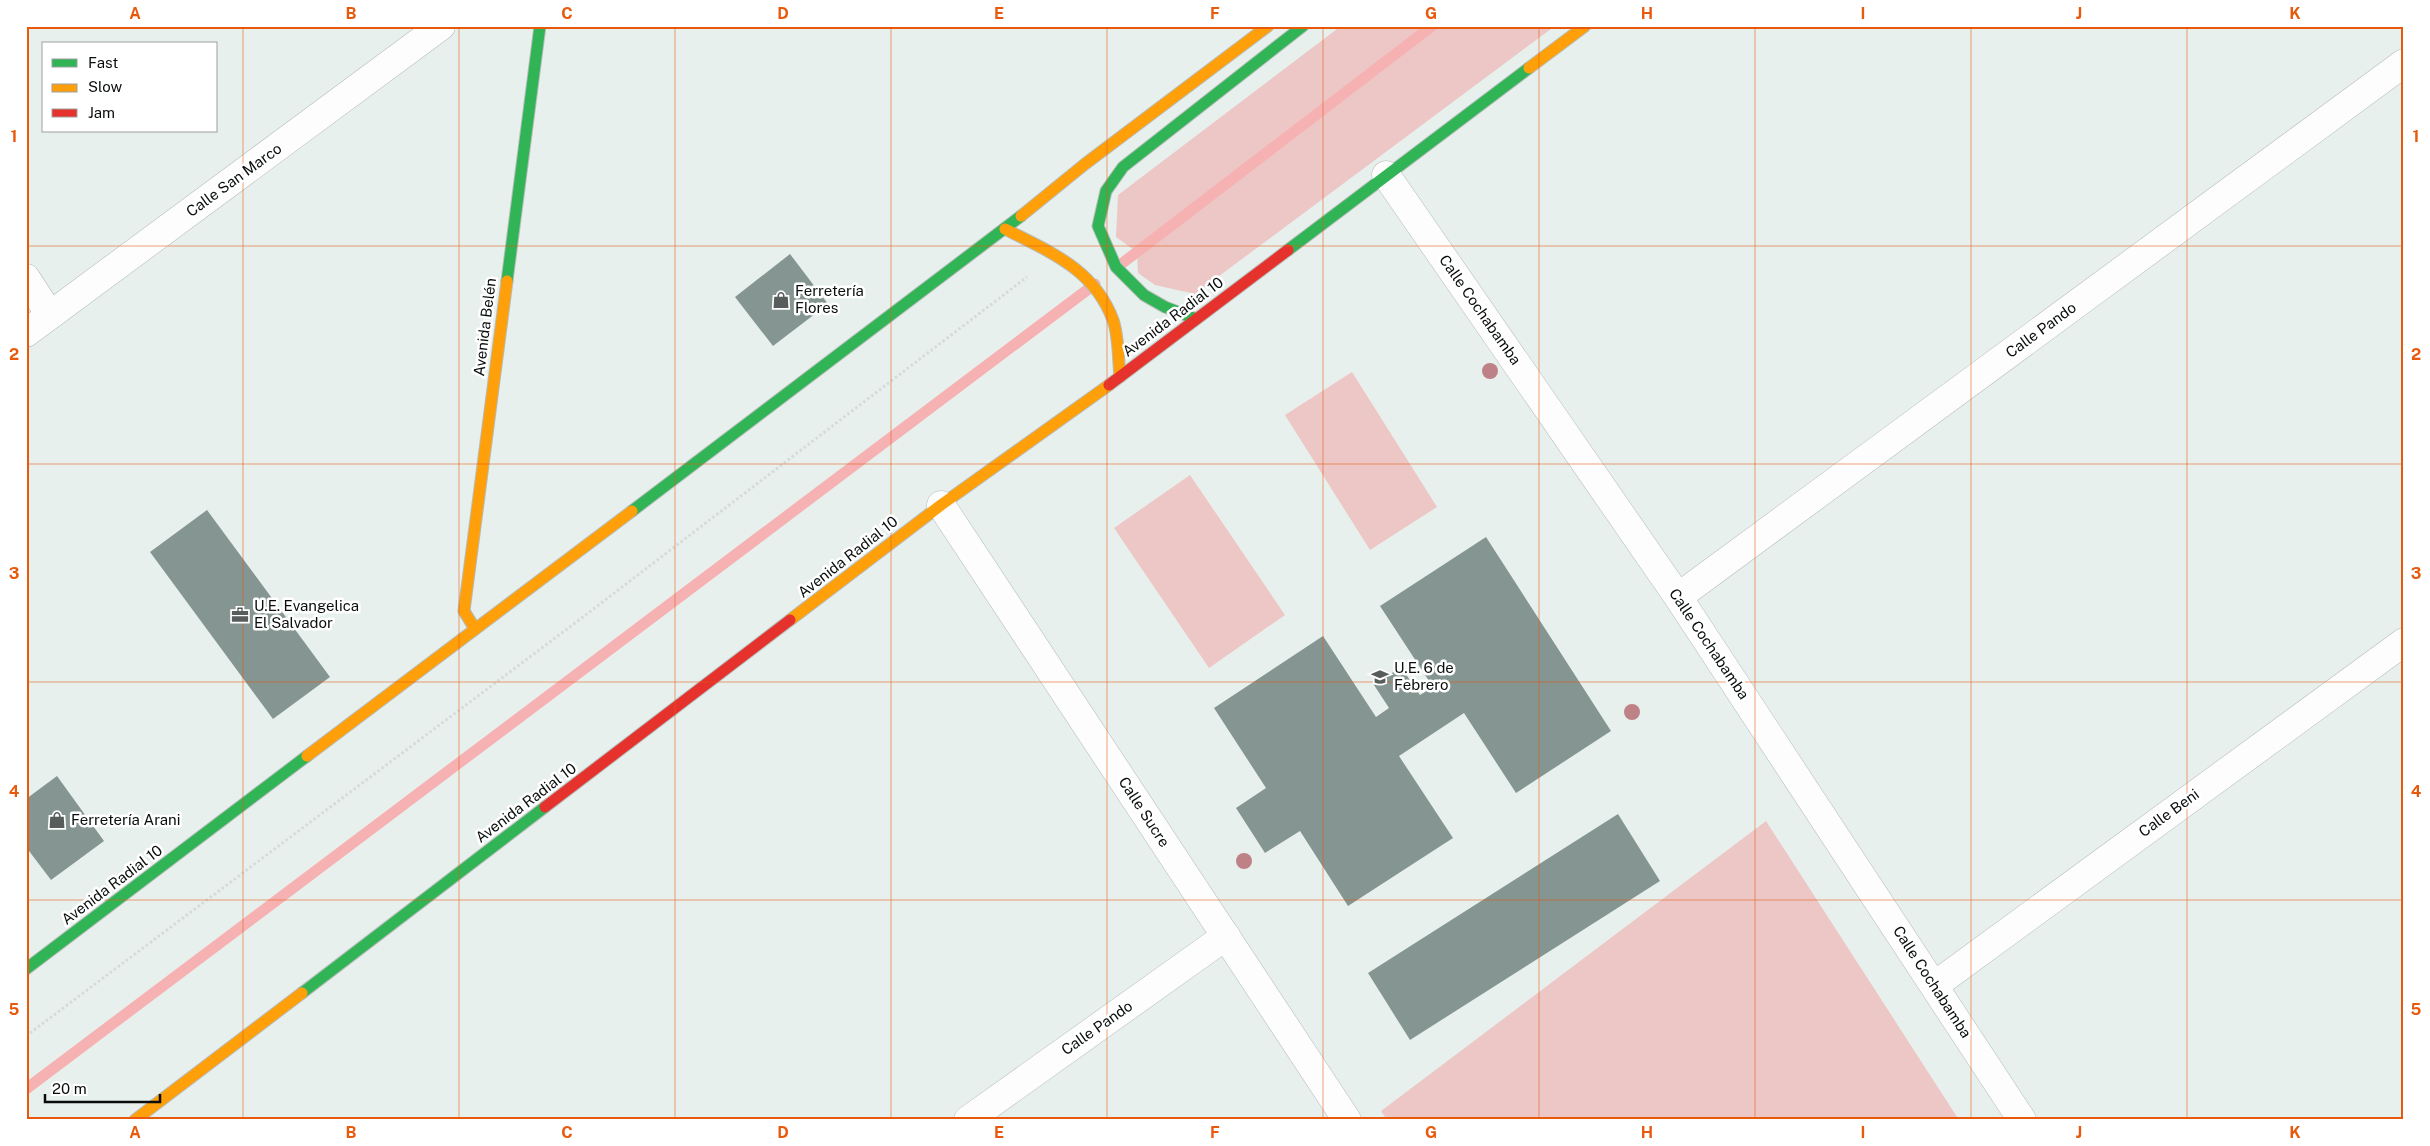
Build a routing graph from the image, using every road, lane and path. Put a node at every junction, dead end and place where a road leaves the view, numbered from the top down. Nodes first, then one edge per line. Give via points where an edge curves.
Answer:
1 (441, 26) edge
2 (540, 26) edge
3 (1268, 26) edge
4 (1303, 26) edge
5 (1584, 26) edge
6 (2404, 63) edge
7 (1386, 175) junction
8 (1005, 229) junction
9 (1060, 256) junction
10 (26, 278) edge
11 (50, 315) junction
12 (1196, 318) junction
13 (26, 332) edge
14 (1120, 376) junction
15 (941, 505) junction
16 (1678, 597) junction
17 (475, 628) junction
18 (2404, 642) edge
19 (1226, 936) junction
20 (26, 969) edge
21 (1934, 985) junction
22 (26, 1036) edge
23 (135, 1120) edge
24 (968, 1120) edge
25 (1348, 1120) edge
26 (2022, 1120) edge

1 - 11 street, Calle San Marco
2 - 17 main road, Avenida Belén via 464,611
3 - 8 main road, Avenida Radial 10 via 1085,164
4 - 12 main road via 1123,167 1106,191 1098,226 1116,267 1144,295
5 - 7 main road, Avenida Radial 10
6 - 16 street, Calle Pando
7 - 12 main road, Avenida Radial 10
7 - 16 street, Calle Cochabamba
8 - 9 main road
8 - 17 main road, Avenida Radial 10
9 - 14 main road via 1094,286 1113,322
9 - 22 path
10 - 11 street
11 - 13 street, Calle San Marco
12 - 14 main road, Avenida Radial 10
14 - 15 main road, Avenida Radial 10
15 - 19 street, Calle Sucre
15 - 23 main road, Avenida Radial 10
16 - 21 street, Calle Cochabamba
17 - 20 main road, Avenida Radial 10
18 - 21 street, Calle Beni
19 - 24 street, Calle Pando
19 - 25 street, Calle Sucre
21 - 26 street, Calle Cochabamba

